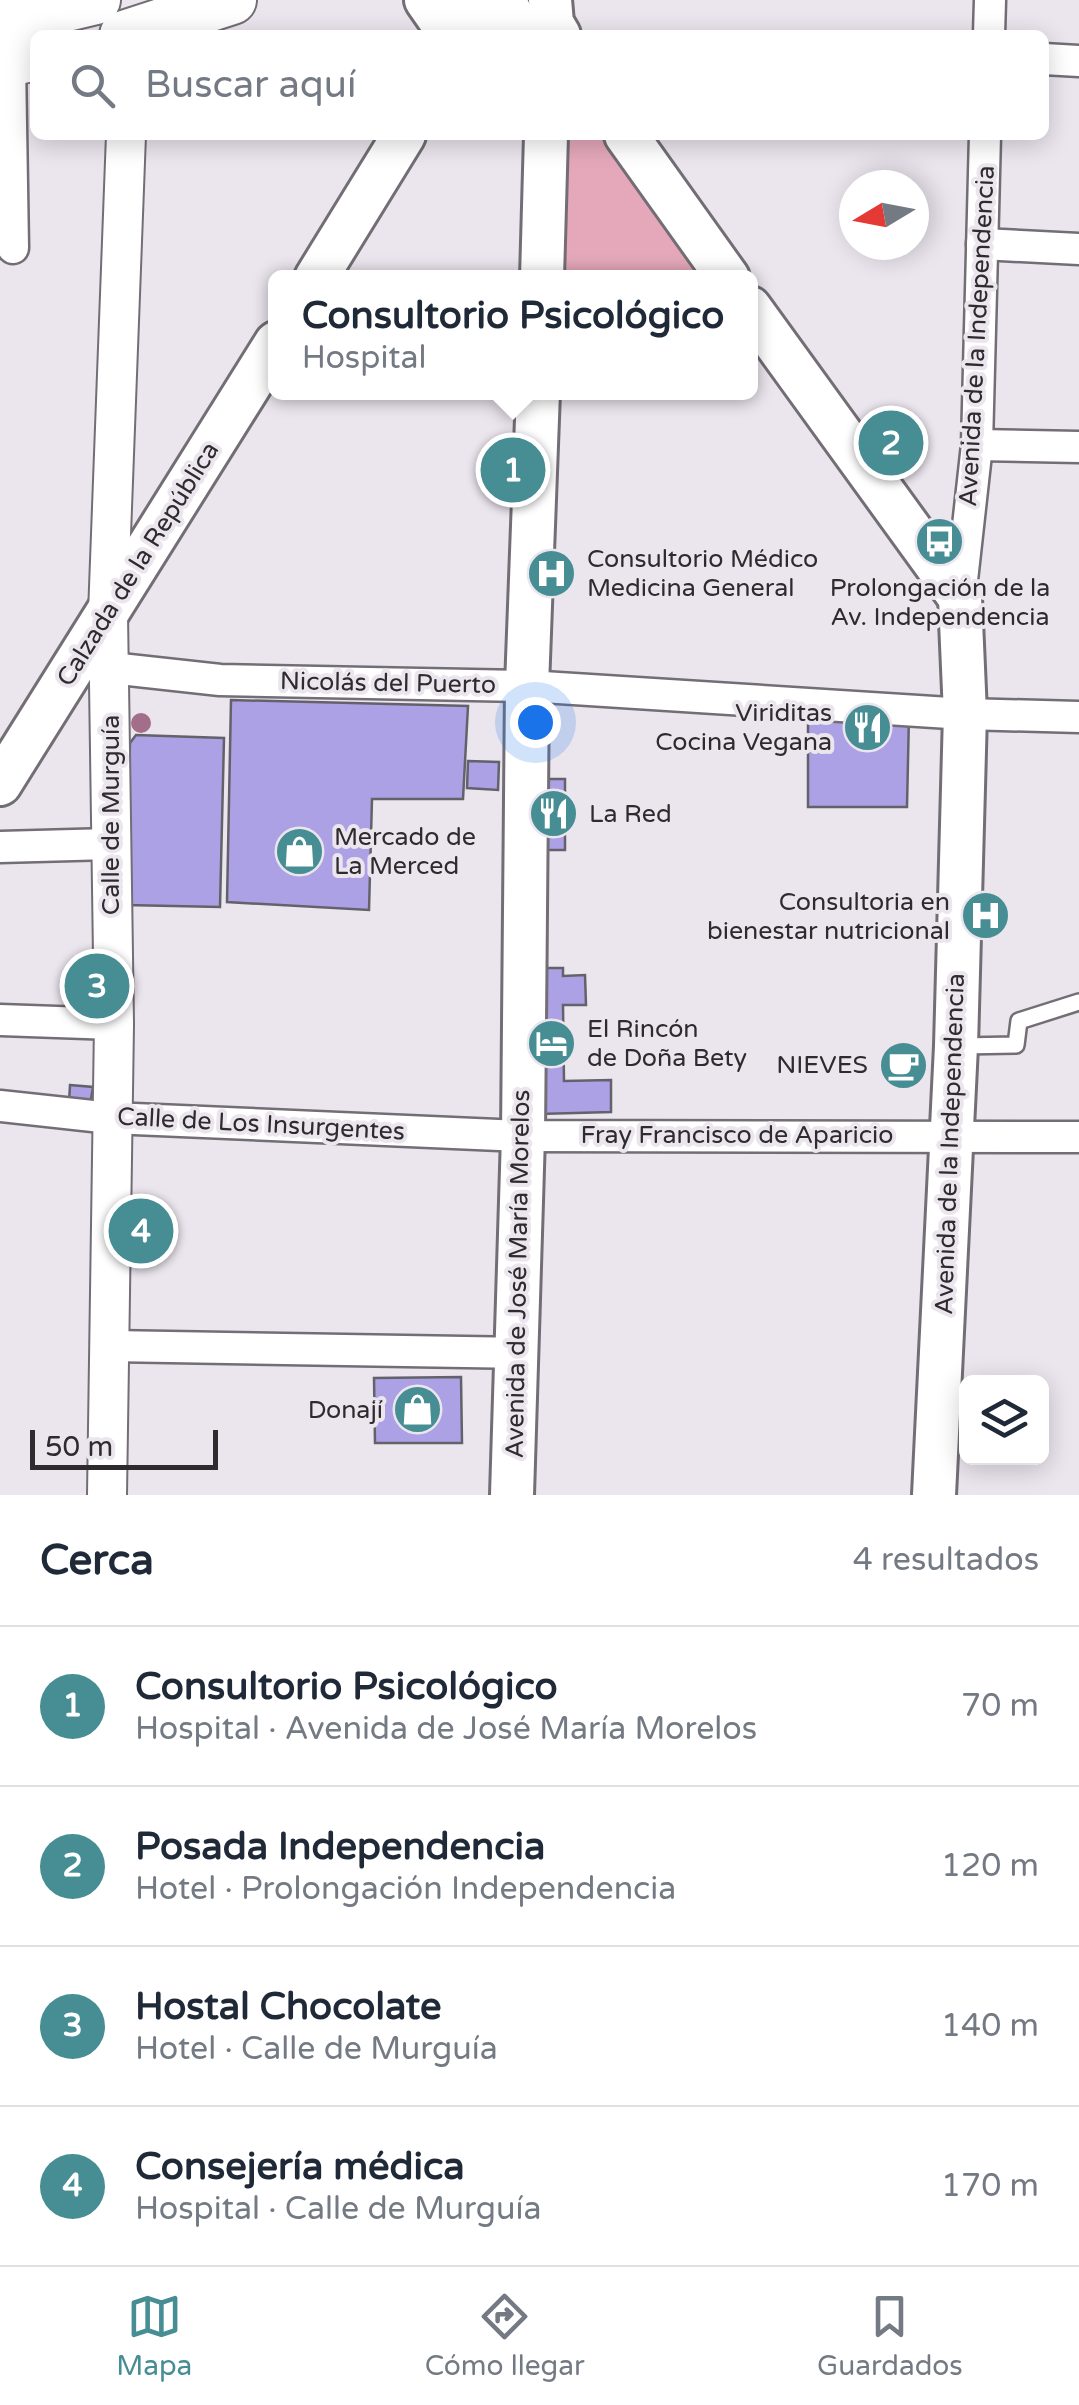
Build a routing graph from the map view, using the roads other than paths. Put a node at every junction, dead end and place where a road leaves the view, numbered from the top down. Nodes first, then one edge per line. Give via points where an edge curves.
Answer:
1 (96, 0) edge
2 (232, 0) edge
3 (426, 0) edge
4 (438, 0) edge
5 (468, 0) edge
6 (501, 0) edge
7 (550, 0) edge
8 (990, 0) edge
9 (46, 30) edge
10 (143, 30) edge
11 (443, 30) edge
12 (478, 30) edge
13 (519, 30) edge
14 (556, 30) edge
15 (989, 30) edge
16 (11, 51) edge
17 (1049, 59) edge
18 (1079, 61) edge
19 (126, 140) edge
20 (401, 140) edge
21 (548, 140) edge
22 (630, 140) edge
23 (986, 140) edge
24 (982, 244) junction
25 (12, 248) dead end
26 (1079, 249) edge
27 (321, 270) edge
28 (542, 270) edge
29 (722, 270) edge
30 (758, 319) edge
31 (268, 356) edge
32 (538, 400) edge
33 (977, 445) junction
34 (1079, 447) edge
35 (960, 598) junction
36 (108, 614) junction
37 (111, 668) junction
38 (527, 686) junction
39 (965, 714) junction
40 (1079, 717) edge
41 (0, 784) edge
42 (110, 844) junction
43 (0, 846) edge
44 (1079, 1002) edge
45 (0, 1020) edge
46 (114, 1024) junction
47 (956, 1046) junction
48 (0, 1106) edge
49 (111, 1118) junction
50 (952, 1134) junction
51 (523, 1136) junction
52 (1079, 1137) edge
53 (110, 1346) junction
54 (518, 1353) junction
55 (107, 1495) edge
56 (512, 1495) edge
57 (934, 1495) edge

1 - 9 main road
2 - 10 main road
3 - 11 main road
4 - 5 main road
6 - 12 main road
6 - 13 main road
7 - 14 main road
8 - 15 street
16 - 25 street
17 - 18 street
19 - 36 street, Calle de Murguía
20 - 27 main road
21 - 28 main road
22 - 29 main road
23 - 24 street, Avenida de la Independencia
24 - 26 street
24 - 33 street, Avenida de la Independencia
30 - 35 main road
31 - 36 main road, Calzada de la República
32 - 38 main road, Avenida de José María Morelos
33 - 34 street
33 - 35 street, Avenida de la Independencia
35 - 39 main road, Avenida de la Independencia
36 - 37 street, Calle de Murguía
36 - 41 main road, Calzada de la República
37 - 38 street, Nicolás del Puerto via 220,680
37 - 42 street, Calle de Murguía
38 - 39 street, Nicolás del Puerto
38 - 51 main road, Avenida de José María Morelos
39 - 40 street, Nicolás del Puerto
39 - 47 main road, Avenida de la Independencia
42 - 43 street
42 - 46 street, Calle de Murguía
44 - 47 lane via 1020,1021 1016,1045
45 - 46 street
46 - 49 street, Calle de Murguía
47 - 50 main road, Avenida de la Independencia
48 - 49 street, Calle de Los Insurgentes
49 - 51 street, Calle de Los Insurgentes
49 - 53 street, Calle de Murguía
50 - 51 street, Fray Francisco de Aparicio
50 - 52 street, Fray Francisco de Aparicio
50 - 57 main road, Avenida de la Independencia
51 - 54 main road, Avenida de José María Morelos
53 - 54 street
53 - 55 street, Calle de Murguía
54 - 56 main road, Avenida de José María Morelos

